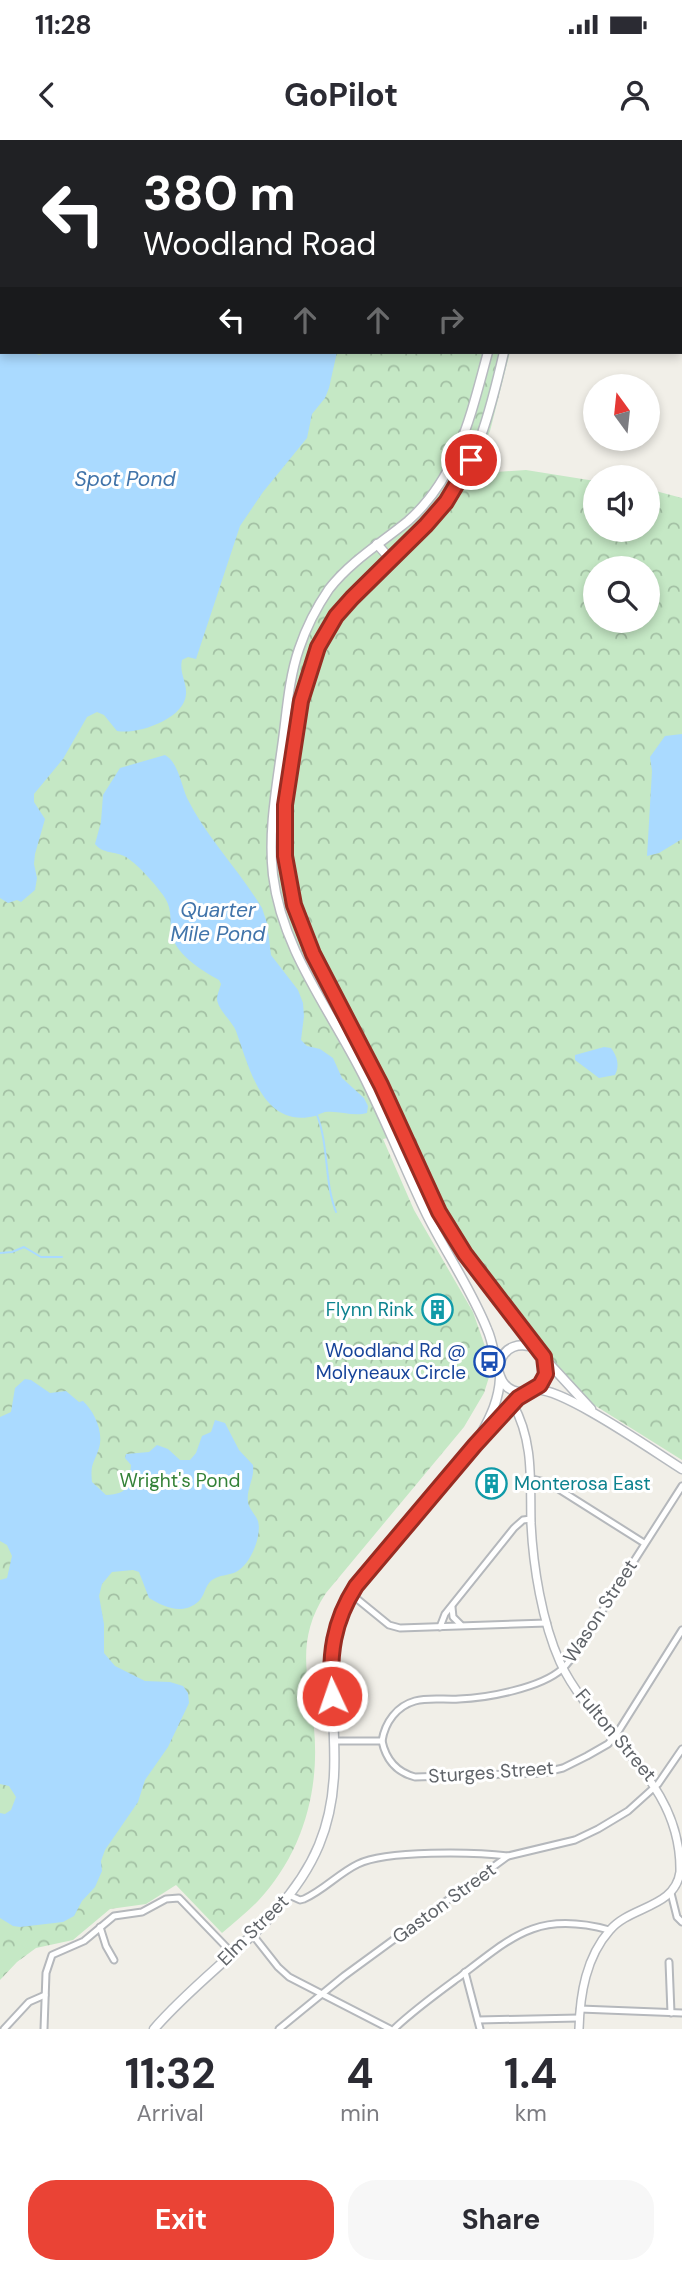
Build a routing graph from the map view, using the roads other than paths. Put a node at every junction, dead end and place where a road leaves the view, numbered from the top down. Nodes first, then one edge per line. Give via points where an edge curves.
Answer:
1 (487, 354) edge
2 (503, 354) edge
3 (377, 544) junction
4 (391, 560) junction
5 (298, 652) junction
6 (313, 657) junction
7 (393, 1111) junction
8 (383, 1116) junction
9 (537, 1349) junction
10 (544, 1357) junction
11 (499, 1373) junction
12 (530, 1391) junction
13 (513, 1404) junction
14 (604, 1420) junction
15 (475, 1445) junction
16 (682, 1469) edge
17 (531, 1479) junction
18 (682, 1486) edge
19 (531, 1520) junction
20 (645, 1543) junction
21 (351, 1594) junction
22 (454, 1602) junction
23 (547, 1623) junction
24 (468, 1626) junction
25 (440, 1627) junction
26 (682, 1630) edge
27 (563, 1668) junction
28 (616, 1735) junction
29 (335, 1741) junction
30 (382, 1741) junction
31 (682, 1749) edge
32 (658, 1784) junction
33 (680, 1846) edge
34 (508, 1856) junction
35 (671, 1893) junction
36 (289, 1895) junction
37 (682, 1922) edge
38 (100, 1927) junction
39 (609, 1930) junction
40 (252, 1934) junction
41 (232, 1953) junction
42 (114, 1960) dead end
43 (669, 1962) dead end
44 (466, 1972) junction
45 (321, 1994) junction
46 (45, 1995) junction
47 (580, 2009) junction
48 (671, 2013) junction
49 (682, 2014) edge
50 (579, 2018) junction
51 (478, 2020) junction
52 (4, 2029) edge
53 (44, 2029) edge
54 (154, 2029) edge
55 (279, 2029) edge
56 (392, 2029) edge
57 (480, 2029) edge
58 (579, 2029) edge

1 - 3 main road via 466,432 449,469 417,512
2 - 4 main road via 471,460 446,502
3 - 4 main road
3 - 5 main road via 331,587
4 - 6 main road via 343,608
5 - 6 main road
5 - 8 main road via 272,820 276,894 297,956
6 - 7 main road via 302,696 285,805 288,881 313,954
7 - 8 main road
7 - 9 main road via 446,1223
8 - 11 main road via 426,1213 483,1320
9 - 10 main road
9 - 11 main road via 522,1344 509,1349 500,1360
10 - 12 main road via 546,1374
10 - 14 main road
11 - 12 main road via 509,1389
11 - 15 main road, Elm Street via 498,1395
12 - 13 main road, Elm Street
12 - 14 main road via 548,1390
13 - 15 main road, Elm Street
13 - 17 street, Fulton Street via 527,1443
14 - 16 main road
15 - 21 main road, Elm Street
17 - 19 street, Fulton Street
17 - 20 street via 549,1483
18 - 20 street, Wason Street
19 - 22 street via 518,1523
19 - 23 street, Fulton Street
20 - 27 street, Wason Street
21 - 25 street via 393,1627
21 - 29 main road, Elm Street via 331,1649
22 - 24 street via 453,1617
22 - 25 street
23 - 24 street
23 - 27 street, Fulton Street
24 - 25 street
26 - 28 street, Sturges Street
27 - 28 street, Fulton Street
27 - 30 street, Wason Street via 502,1692 410,1703 392,1717
28 - 30 street, Sturges Street via 587,1756 549,1772 439,1777 401,1772
28 - 32 street, Fulton Street
29 - 30 street
29 - 36 main road, Elm Street via 334,1793 326,1828 310,1865
31 - 32 street, Gaston Street
32 - 33 street, Fulton Street
32 - 34 street, Gaston Street via 628,1811 598,1829 555,1846
33 - 35 street, Fulton Street via 679,1876
34 - 36 street via 379,1857 353,1867 304,1899
34 - 45 street, Gaston Street
35 - 37 street
35 - 39 street
36 - 40 main road, Elm Street
38 - 41 street via 116,1915 142,1912 176,1898
38 - 42 street
38 - 46 street via 81,1943 50,1956
39 - 44 street via 572,1924 536,1927 505,1941
39 - 47 street via 586,1973
40 - 41 main road, Elm Street
40 - 45 street via 283,1972
41 - 54 main road, Elm Street
43 - 48 street
44 - 51 street
44 - 56 street
45 - 55 street, Gaston Street
45 - 56 street
46 - 52 street via 29,2002
46 - 53 street
47 - 48 street
47 - 50 street
48 - 49 street
50 - 51 street
50 - 58 street
51 - 57 street

